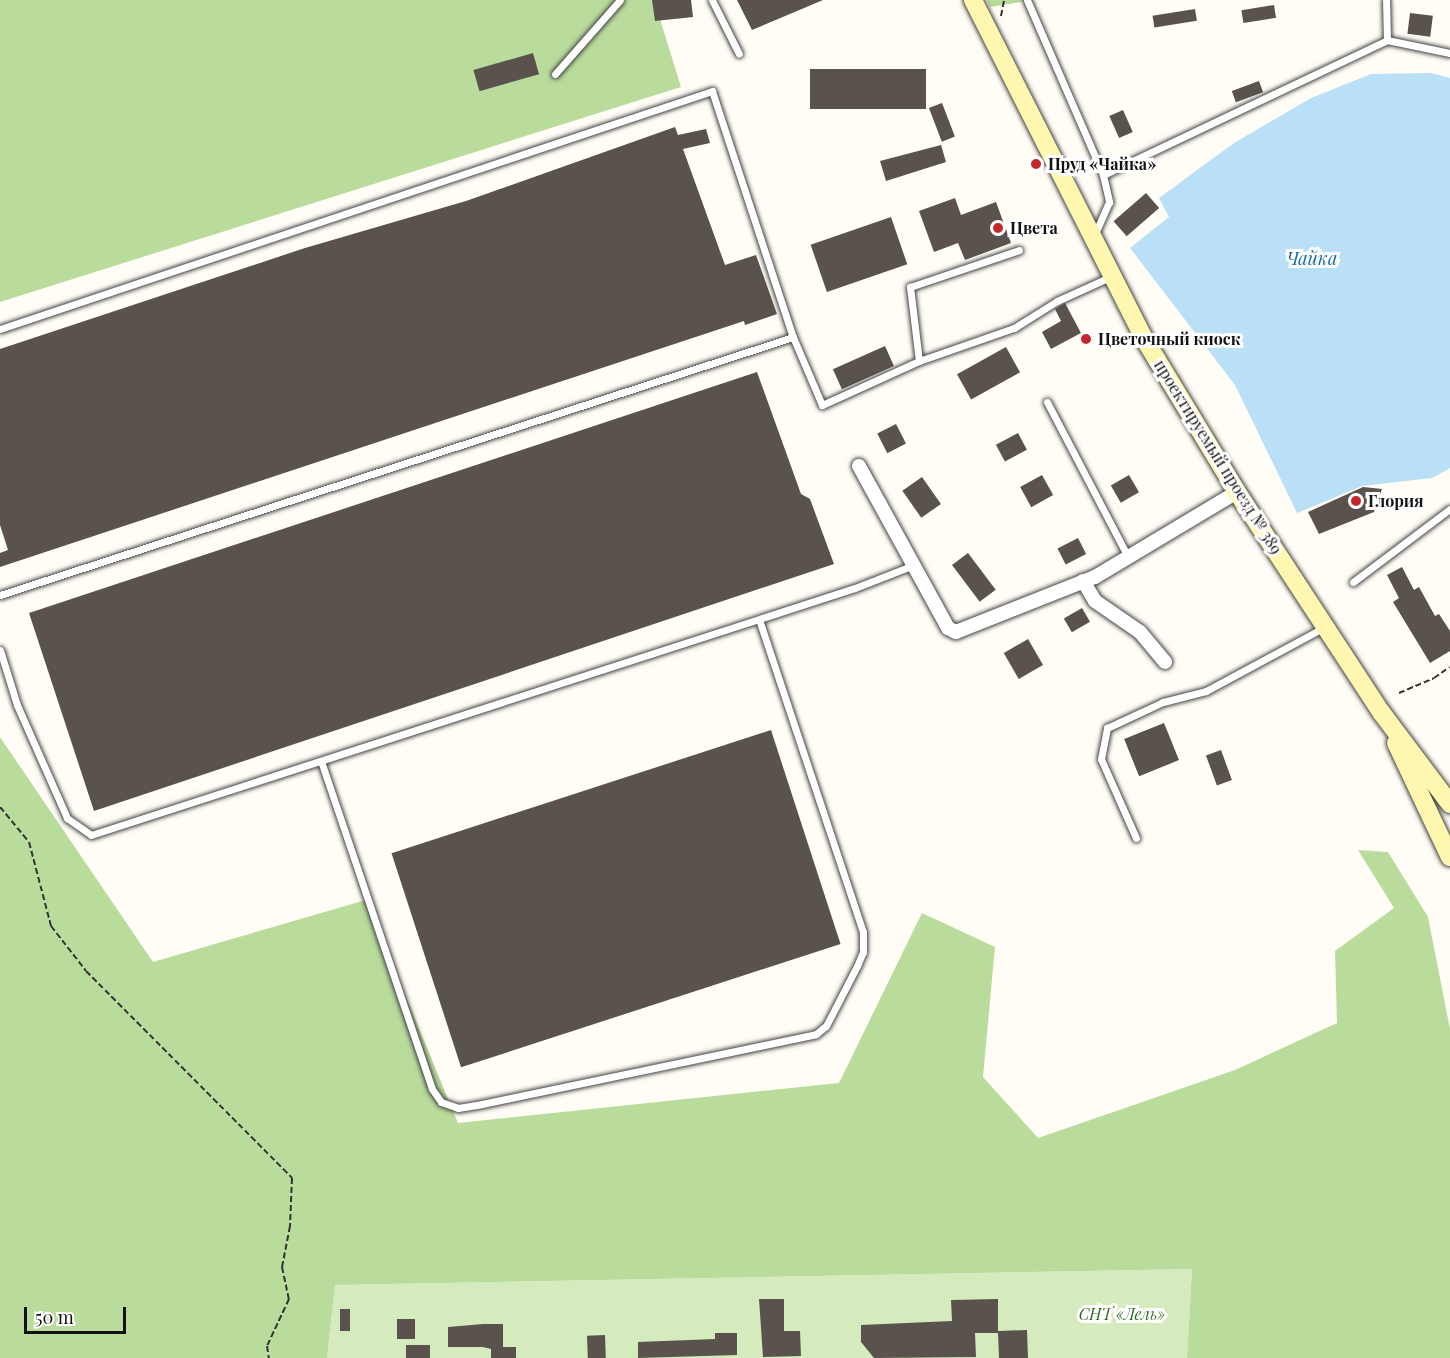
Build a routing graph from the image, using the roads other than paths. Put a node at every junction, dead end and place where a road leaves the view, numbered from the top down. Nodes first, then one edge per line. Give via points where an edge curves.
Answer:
1 (620, 0) edge
2 (712, 0) edge
3 (973, 0) edge
4 (1027, 0) edge
5 (1386, 0) edge
6 (1387, 40) junction
7 (1450, 53) edge
8 (739, 54) dead end
9 (555, 74) dead end
10 (1103, 175) junction
11 (1093, 239) junction
12 (1019, 250) dead end
13 (1112, 276) junction
14 (0, 329) edge
15 (793, 337) junction
16 (920, 361) junction
17 (1047, 402) dead end
18 (859, 466) dead end
19 (1238, 492) junction
20 (1450, 509) edge
21 (1130, 559) junction
22 (914, 565) junction
23 (1083, 581) junction
24 (1353, 582) dead end
25 (0, 595) edge
26 (759, 620) junction
27 (1327, 626) junction
28 (0, 650) edge
29 (1164, 662) dead end
30 (1381, 712) junction
31 (321, 761) junction
32 (1450, 804) edge
33 (1136, 838) dead end
34 (1450, 857) edge

1 - 9 lane
2 - 8 lane
3 - 11 main road, проектируемый проезд № 389
4 - 10 lane
5 - 6 lane
6 - 7 lane
6 - 10 lane
10 - 11 lane via 1109,202
11 - 13 main road, проектируемый проезд № 389
12 - 16 lane via 910,287
13 - 16 lane via 1014,328
13 - 19 main road, проектируемый проезд № 389 via 1142,335
14 - 15 lane via 712,91
15 - 16 lane via 822,405
15 - 25 lane
17 - 21 lane
18 - 22 street
19 - 21 street
19 - 27 main road, проектируемый проезд № 389
20 - 24 lane
21 - 23 street
22 - 23 street via 948,628 956,632
22 - 26 lane
23 - 29 street via 1095,600 1140,632
26 - 31 lane
26 - 31 lane via 863,932 863,952 857,966 826,1026 816,1034 477,1105 458,1108 441,1102 432,1089
27 - 30 main road, проектируемый проезд № 389
27 - 33 lane via 1206,691 1163,702 1107,728 1101,759
28 - 31 lane via 17,705 67,818 91,835
30 - 32 main road, проектируемый проезд № 389
30 - 34 main road, проектируемый проезд № 389

